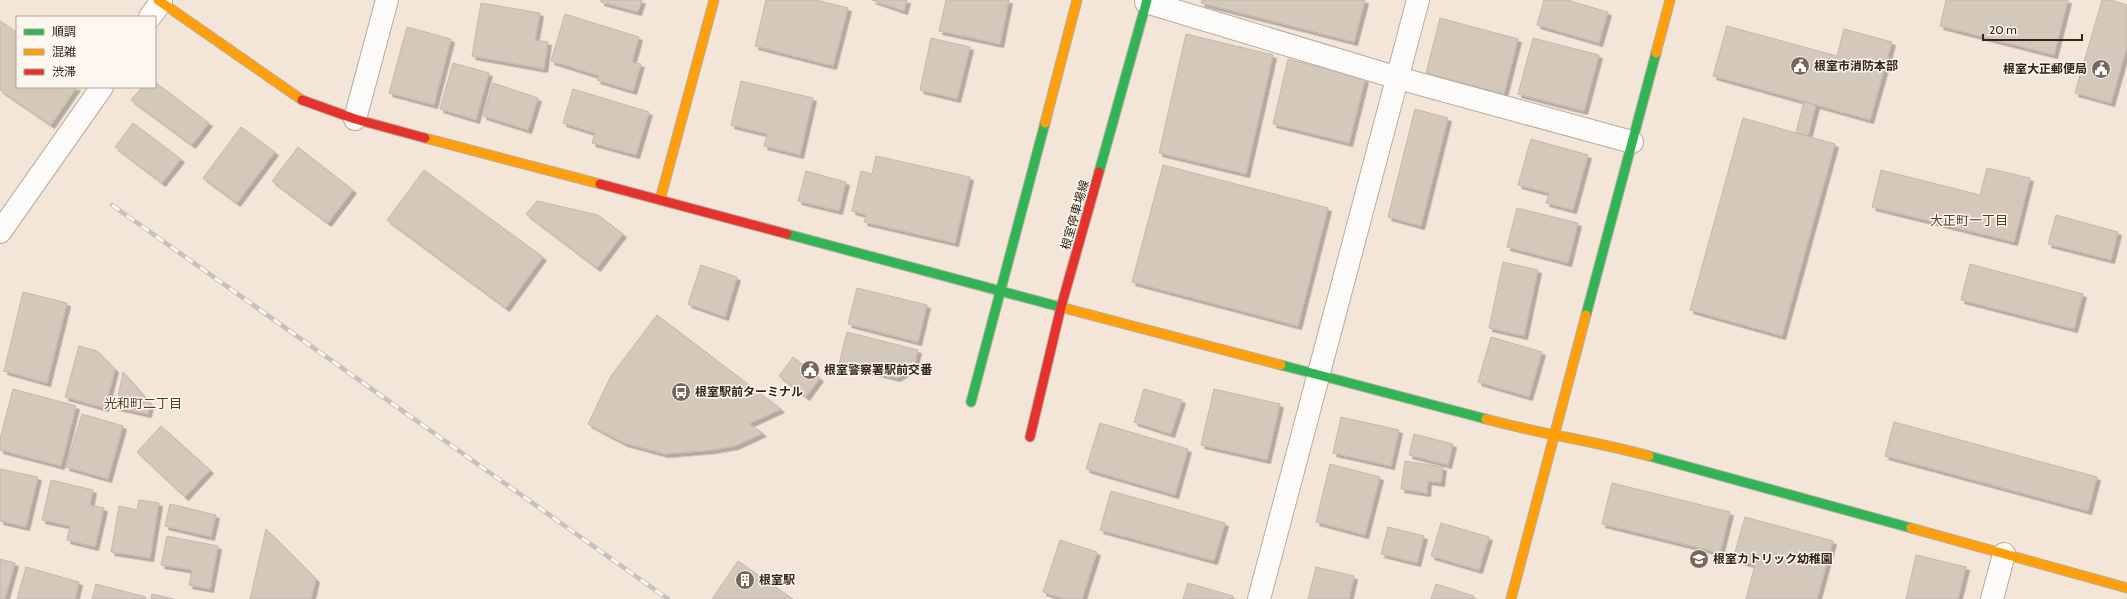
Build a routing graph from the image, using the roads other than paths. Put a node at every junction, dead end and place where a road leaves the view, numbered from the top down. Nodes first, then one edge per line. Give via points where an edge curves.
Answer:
1 (387, 0) edge
2 (714, 0) edge
3 (1077, 0) edge
4 (1418, 0) edge
5 (1670, 0) edge
6 (1147, 1) edge
7 (156, 6) edge
8 (1398, 78) junction
9 (101, 88) edge
10 (355, 119) junction
11 (1632, 142) junction
12 (660, 200) junction
13 (0, 232) edge
14 (1000, 292) junction
15 (1061, 307) junction
16 (1320, 375) junction
17 (971, 402) dead end
18 (1555, 434) junction
19 (1030, 437) dead end
20 (2004, 554) junction
21 (2127, 588) edge
22 (1259, 599) edge
23 (1511, 599) edge
24 (1992, 599) edge

1 - 10 street
2 - 12 street
3 - 14 street
4 - 8 street
5 - 11 street
6 - 8 street
6 - 15 street, 根室停車場線
7 - 10 street via 297,98
8 - 11 street
8 - 16 street
9 - 13 street
10 - 12 street
11 - 18 street
12 - 14 street
14 - 15 street
14 - 17 street
15 - 16 street
15 - 19 street, 根室停車場線
16 - 18 street via 1514,427
16 - 22 street
18 - 20 street via 1609,445
18 - 23 street
20 - 21 street
20 - 24 street

